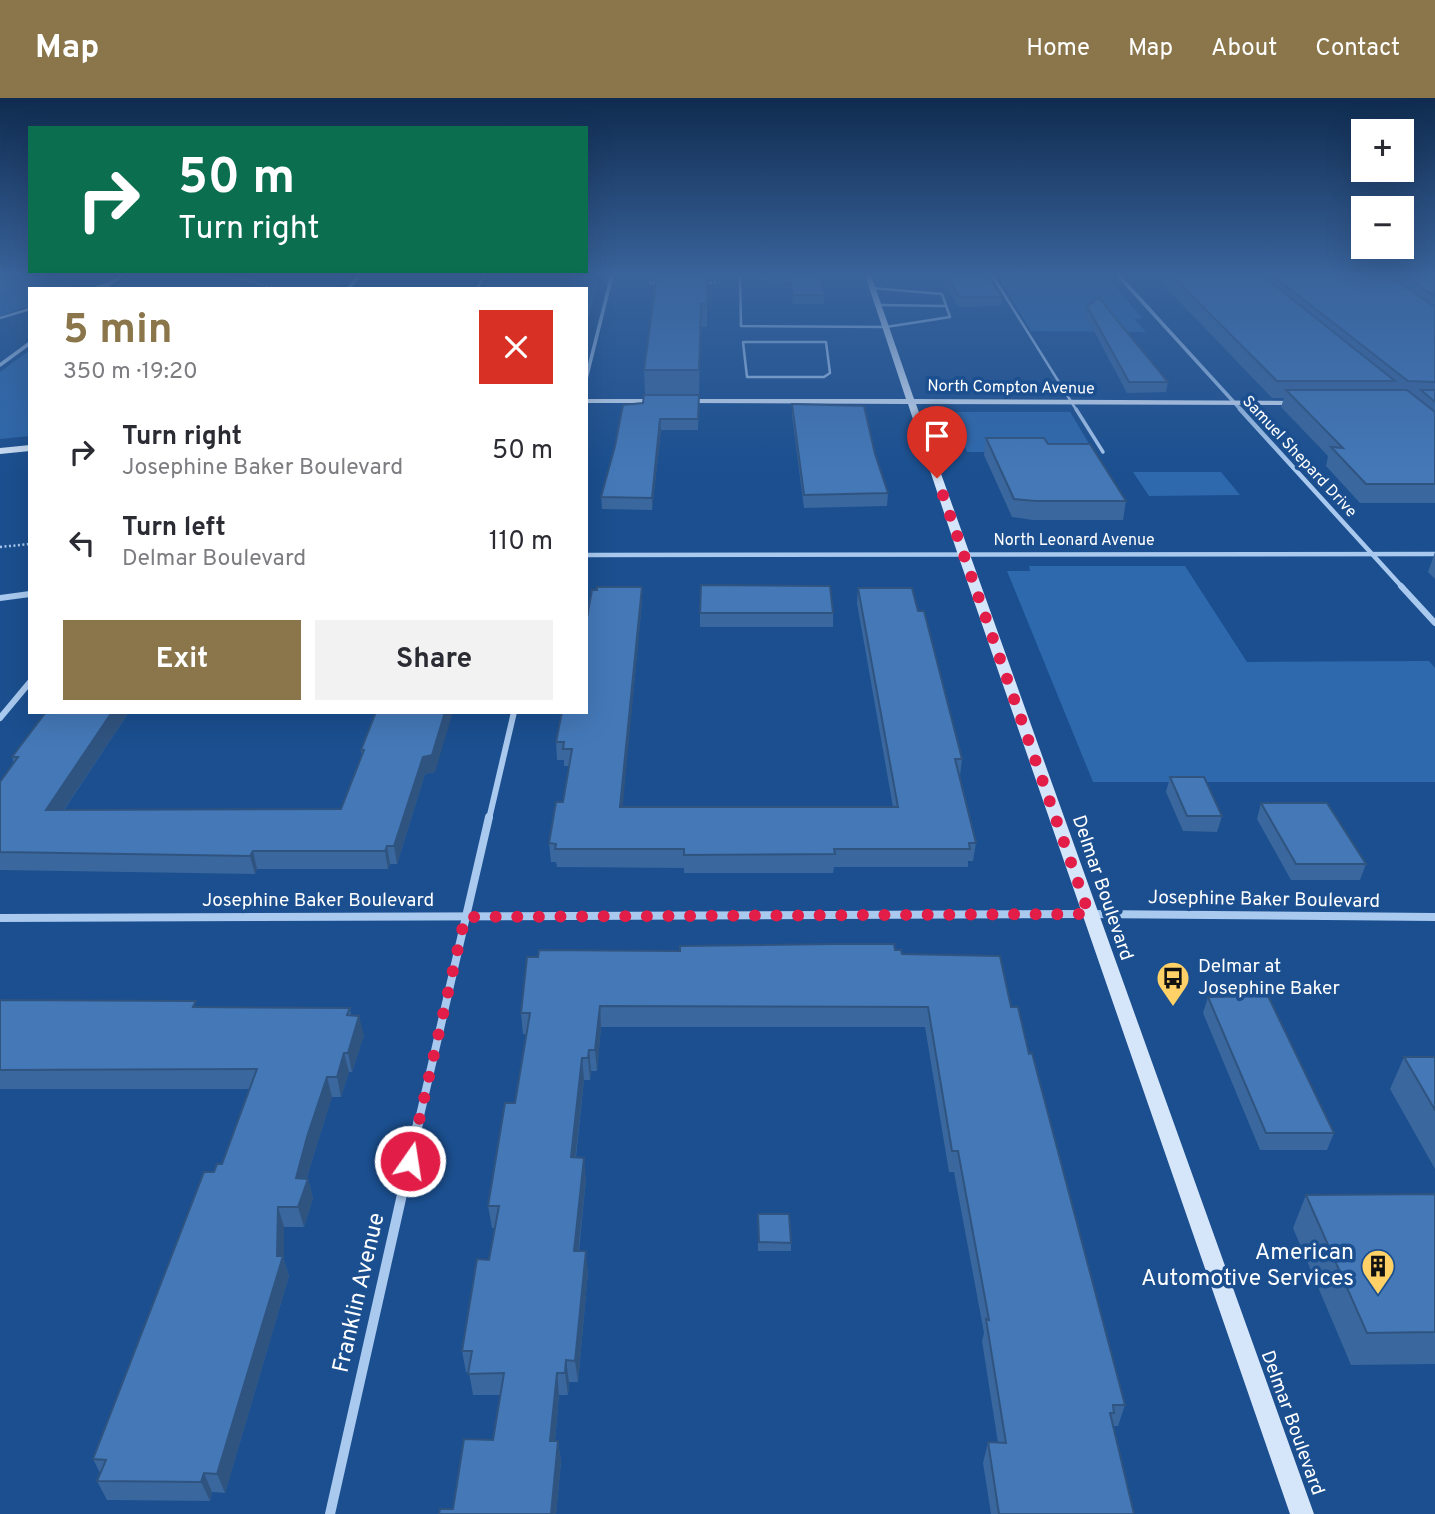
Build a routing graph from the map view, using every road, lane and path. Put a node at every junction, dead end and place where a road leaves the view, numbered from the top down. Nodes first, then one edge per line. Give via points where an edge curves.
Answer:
1 (595, 341) edge
2 (891, 341) edge
3 (1034, 341) edge
4 (1177, 341) edge
5 (743, 342) joint
6 (28, 344) edge
7 (0, 365) edge
8 (588, 371) edge
9 (588, 401) edge
10 (911, 401) junction
11 (1073, 403) junction
12 (1311, 403) edge
13 (1233, 404) junction
14 (28, 449) edge
15 (0, 451) edge
16 (1102, 452) dead end
17 (28, 544) edge
18 (0, 547) edge
19 (1371, 554) junction
20 (588, 555) edge
21 (963, 555) junction
22 (1435, 555) edge
23 (28, 594) edge
24 (0, 598) edge
25 (1435, 624) edge
26 (28, 684) edge
27 (514, 714) edge
28 (0, 718) edge
29 (1089, 914) junction
30 (465, 917) junction
31 (1435, 917) edge
32 (0, 918) edge
33 (330, 1514) edge
34 (1302, 1514) edge

1 - 8 street
2 - 10 street, Delmar Boulevard
3 - 11 lane
4 - 13 street, Samuel Shepard Drive
5 - 5 lane via 747,377 824,377 830,373 826,342
6 - 7 street
9 - 10 street, North Compton Avenue
10 - 11 street, North Compton Avenue
10 - 21 street, Delmar Boulevard
11 - 13 street, North Compton Avenue
11 - 16 lane
12 - 13 street, North Compton Avenue
13 - 19 street, Samuel Shepard Drive
14 - 15 street
17 - 18 path
19 - 21 street, North Leonard Avenue
19 - 22 street, North Leonard Avenue
19 - 25 street, Samuel Shepard Drive
20 - 21 street, North Leonard Avenue
21 - 29 street, Delmar Boulevard
23 - 24 street
26 - 28 street
27 - 30 street, Franklin Avenue
29 - 30 street, Josephine Baker Boulevard
29 - 31 street, Josephine Baker Boulevard
29 - 34 street, Delmar Boulevard
30 - 32 street, Josephine Baker Boulevard
30 - 33 street, Franklin Avenue

